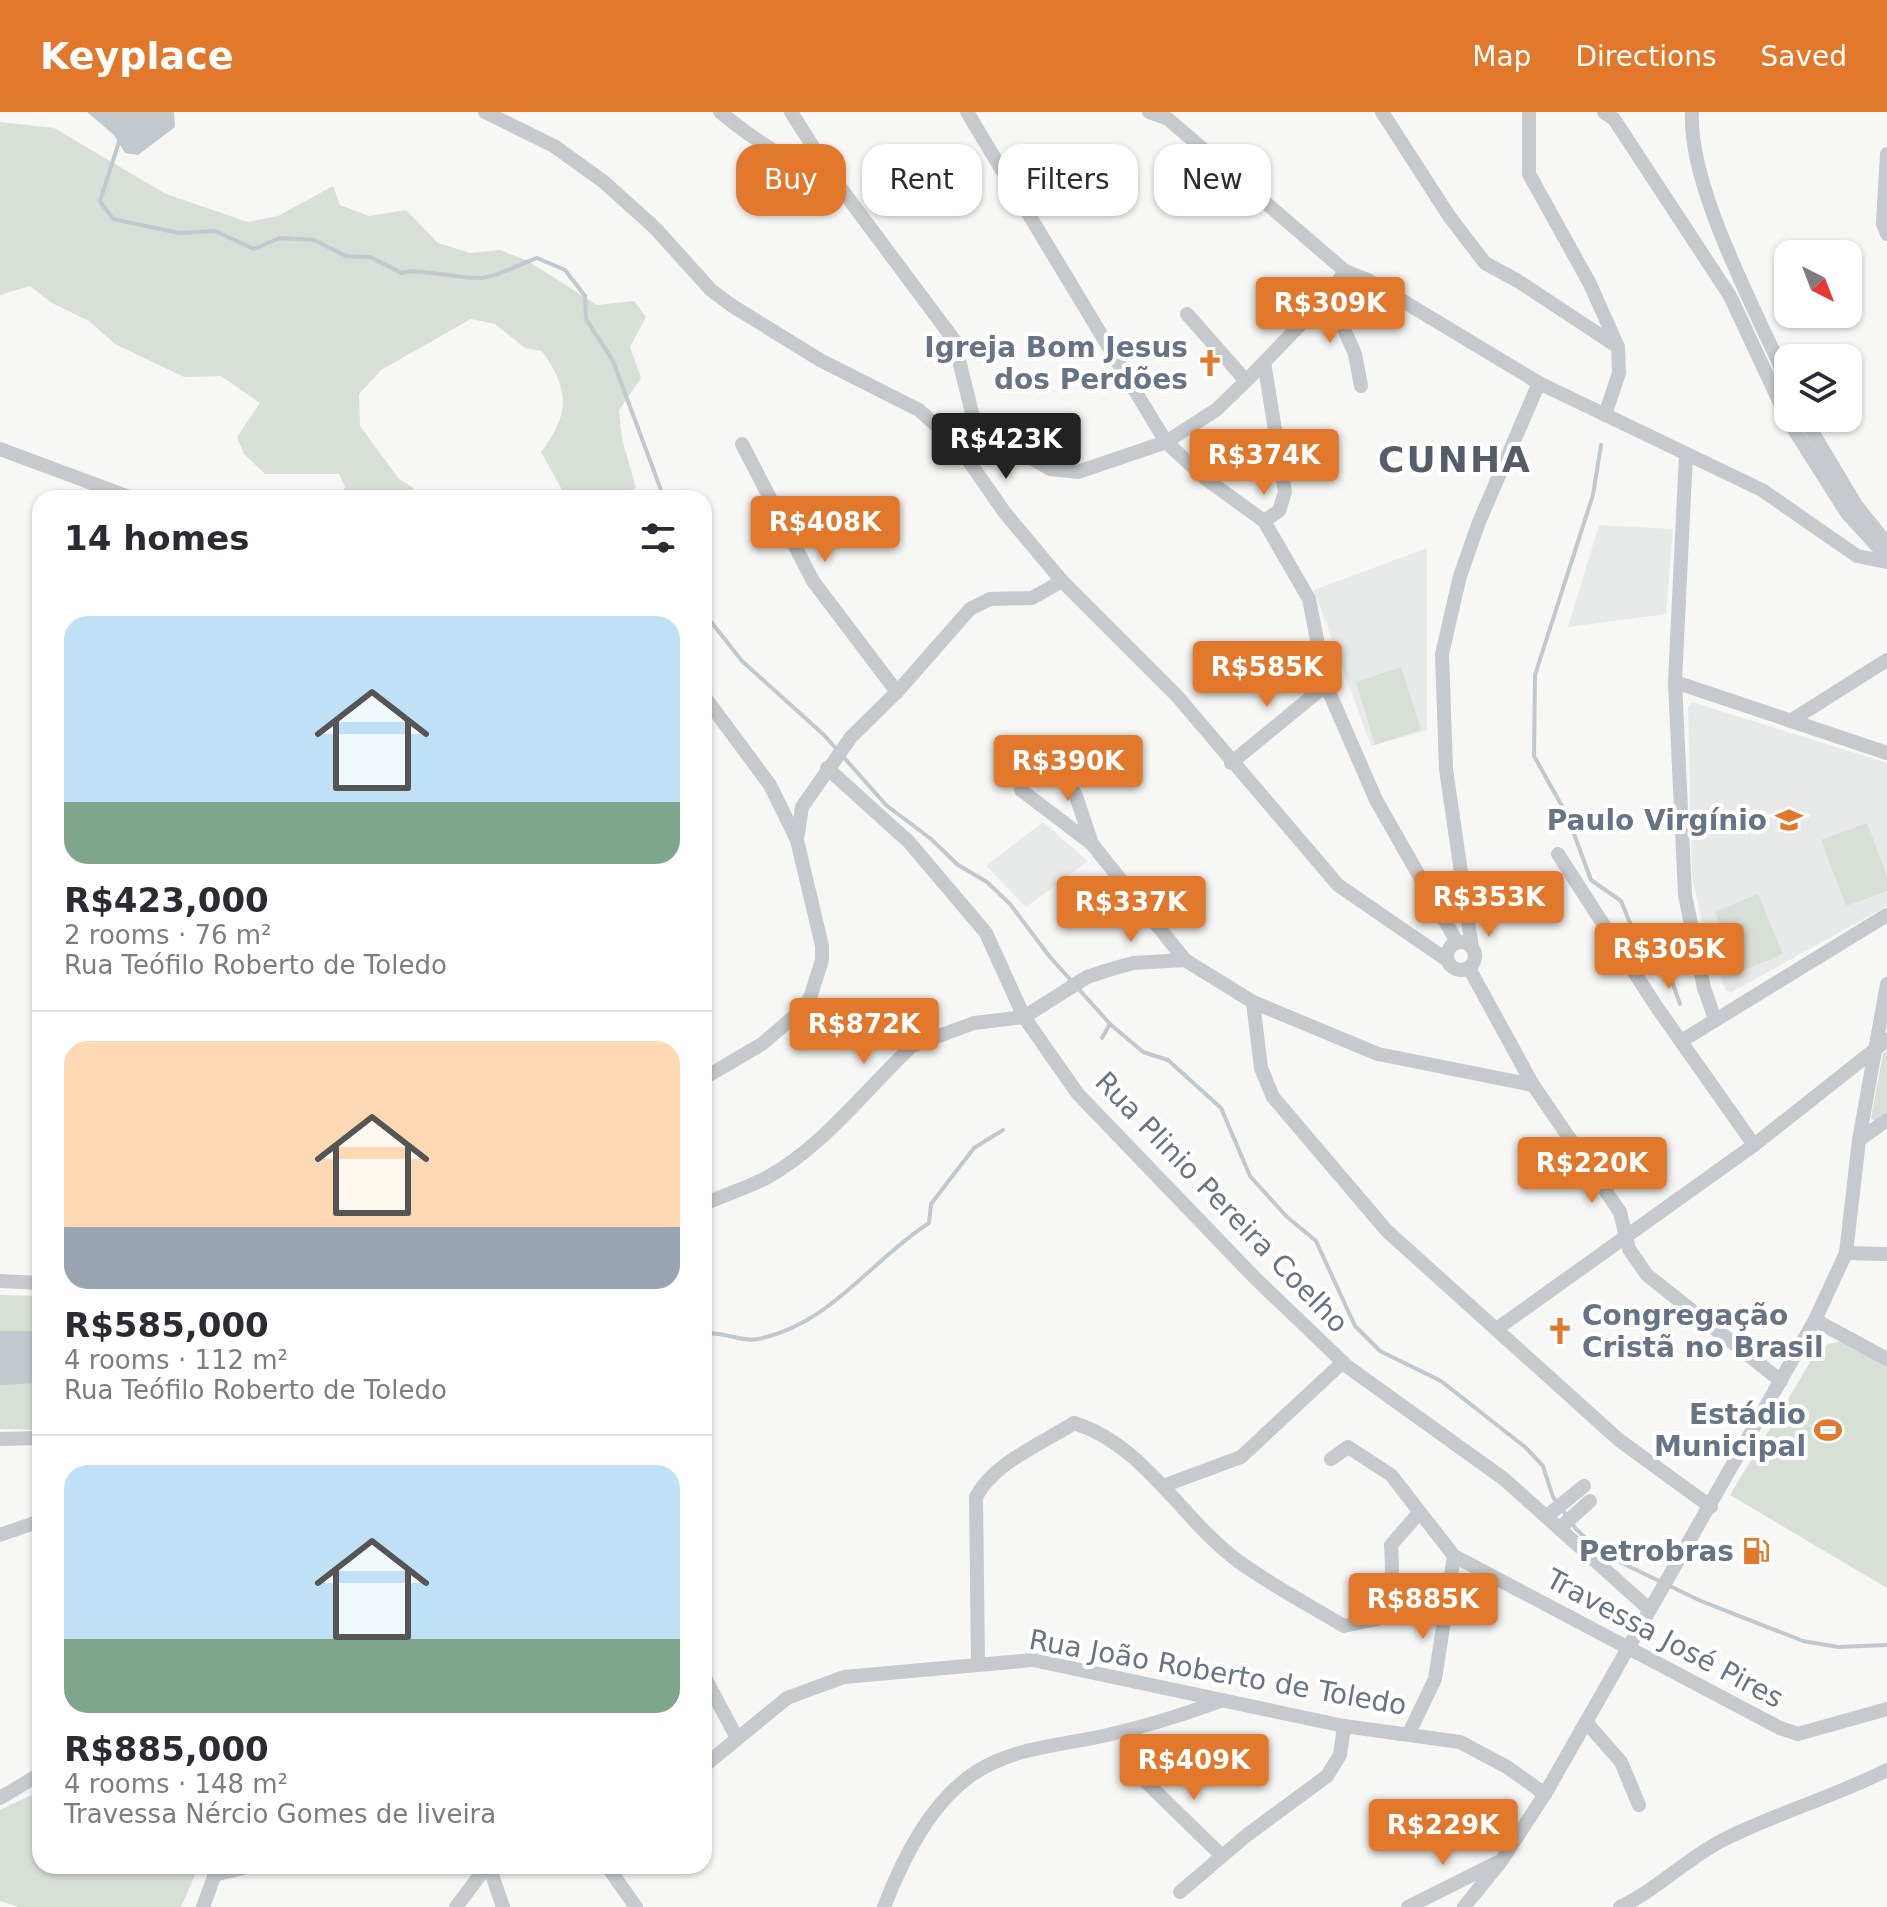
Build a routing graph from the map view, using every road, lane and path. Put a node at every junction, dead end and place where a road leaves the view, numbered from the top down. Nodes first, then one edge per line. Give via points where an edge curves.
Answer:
1 (485, 112) edge
2 (720, 112) edge
3 (791, 112) edge
4 (967, 112) edge
5 (1149, 112) edge
6 (1382, 112) edge
7 (1529, 112) edge
8 (1604, 112) edge
9 (1692, 112) edge
10 (761, 144) edge
11 (811, 144) edge
12 (1887, 154) edge
13 (1886, 183) edge
14 (846, 195) edge
15 (1887, 234) edge
16 (1345, 271) junction
17 (1329, 295) junction
18 (1187, 314) dead end
19 (1618, 347) junction
20 (1774, 350) edge
21 (1264, 362) junction
22 (1246, 381) junction
23 (1539, 383) junction
24 (1361, 386) dead end
25 (1605, 415) junction
26 (975, 425) junction
27 (1812, 432) edge
28 (1166, 442) junction
29 (742, 444) dead end
30 (957, 444) junction
31 (0, 449) edge
32 (1686, 454) junction
33 (110, 490) edge
34 (1264, 521) junction
35 (1887, 544) edge
36 (1887, 560) edge
37 (1062, 581) junction
38 (1887, 660) edge
39 (1675, 682) junction
40 (1326, 685) junction
41 (897, 692) junction
42 (712, 707) edge
43 (1792, 720) junction
44 (1031, 745) dead end
45 (1887, 753) edge
46 (1231, 763) junction
47 (829, 765) junction
48 (1021, 790) dead end
49 (797, 840) junction
50 (1092, 844) junction
51 (1558, 854) dead end
52 (1887, 915) edge
53 (1457, 942) junction
54 (1472, 948) junction
55 (1185, 960) junction
56 (1447, 960) junction
57 (1469, 968) junction
58 (1887, 984) edge
59 (1253, 1002) junction
60 (1024, 1017) junction
61 (1715, 1019) junction
62 (1683, 1040) junction
63 (1887, 1040) edge
64 (1873, 1050) junction
65 (712, 1074) edge
66 (1533, 1085) junction
67 (1887, 1120) edge
68 (1859, 1140) junction
69 (1754, 1145) junction
70 (712, 1201) edge
71 (1627, 1234) junction
72 (1846, 1253) junction
73 (1887, 1254) edge
74 (0, 1281) edge
75 (32, 1283) edge
76 (1815, 1320) junction
77 (1498, 1328) junction
78 (1887, 1359) edge
79 (1343, 1362) junction
80 (1781, 1381) junction
81 (32, 1438) edge
82 (0, 1439) edge
83 (1331, 1459) dead end
84 (1163, 1486) junction
85 (1584, 1486) dead end
86 (1586, 1505) dead end
87 (1711, 1507) junction
88 (1551, 1513) junction
89 (1418, 1514) junction
90 (32, 1524) edge
91 (1562, 1526) junction
92 (0, 1535) edge
93 (1454, 1556) junction
94 (1649, 1609) junction
95 (1627, 1647) junction
96 (978, 1664) junction
97 (712, 1691) edge
98 (1224, 1700) junction
99 (1887, 1709) edge
100 (1586, 1722) junction
101 (1344, 1726) junction
102 (1409, 1733) junction
103 (737, 1738) junction
104 (712, 1759) edge
105 (1887, 1770) edge
106 (1140, 1776) dead end
107 (32, 1779) edge
108 (1545, 1794) junction
109 (0, 1798) edge
110 (1639, 1805) dead end
111 (1222, 1856) junction
112 (1502, 1860) junction
113 (215, 1874) edge
114 (482, 1874) edge
115 (491, 1874) edge
116 (613, 1874) edge
117 (1180, 1892) dead end
118 (203, 1907) edge
119 (456, 1907) edge
120 (503, 1907) edge
121 (636, 1907) edge
122 (884, 1907) edge
123 (1408, 1907) edge
124 (1464, 1907) edge
125 (1620, 1907) edge

1 - 30 street via 554,146 604,182 731,305 820,360 919,410
2 - 10 street
3 - 11 street
4 - 28 street
5 - 16 street via 1168,119
6 - 19 street via 1485,263
7 - 19 street via 1529,174
8 - 36 street via 1614,119 1730,296 1788,420 1847,513
9 - 20 street via 1691,137 1700,174
12 - 13 street
13 - 15 street
14 - 26 street via 954,340
16 - 17 street
16 - 23 street
17 - 21 street
17 - 24 street via 1355,354
18 - 22 street
19 - 25 street via 1619,373
21 - 22 street
21 - 34 street via 1285,492 1279,511
22 - 28 street via 1216,410
23 - 25 street
23 - 54 street via 1474,536 1442,654 1446,769
25 - 32 street
26 - 28 street via 1050,469 1078,472
26 - 30 street
27 - 35 street via 1856,505
28 - 34 street
29 - 41 street via 813,581
30 - 37 street
31 - 33 street
32 - 36 street via 1762,490 1857,556
32 - 39 street
34 - 40 street via 1309,599
37 - 41 street via 1032,598 990,599 970,609
37 - 46 street via 1177,696
38 - 43 street
39 - 43 street
39 - 61 street via 1685,895
40 - 46 street
40 - 53 street via 1376,800
41 - 47 street
42 - 49 street via 770,785
43 - 45 street
44 - 50 street via 1071,786
46 - 56 street via 1338,885
47 - 49 street via 802,807
47 - 60 street, Rua Plinio Pereira Coelho via 909,842 986,933
48 - 50 street
49 - 65 street via 822,946 818,979 804,1008 737,1061
50 - 55 street
51 - 62 street
52 - 61 street
53 - 54 street
53 - 56 street
54 - 57 street via 1475,956
55 - 59 street
55 - 60 street via 1133,963 1087,977
56 - 57 street via 1456,970
57 - 66 street
58 - 64 street
59 - 66 street via 1378,1054
59 - 77 street via 1261,1068 1273,1097 1387,1231
60 - 70 street via 974,1023 912,1046 795,1157 767,1178
60 - 79 street, Rua Plinio Pereira Coelho via 1078,1094
61 - 62 street
62 - 69 street
63 - 64 street
64 - 68 street
64 - 69 street
66 - 71 street via 1620,1212
67 - 68 street
68 - 72 street
69 - 71 street
71 - 77 street
71 - 80 street via 1629,1249 1647,1275
72 - 73 street
72 - 76 street
74 - 75 street
76 - 78 street
76 - 80 street
77 - 87 street via 1619,1440
79 - 84 street via 1241,1457
79 - 88 street, Rua Plinio Pereira Coelho
80 - 87 street
81 - 82 street
83 - 89 street, Travessa José Pires via 1348,1447 1391,1475
84 - 89 street via 1236,1560 1344,1626 1377,1619 1394,1583 1391,1545
84 - 96 street via 1102,1432 1074,1423 983,1484 974,1517
85 - 88 street
86 - 91 street
87 - 94 street
88 - 91 street, Rua Plinio Pereira Coelho
89 - 93 street, Travessa José Pires
90 - 92 street
91 - 94 street, Rua Plinio Pereira Coelho
93 - 95 street, Travessa José Pires
93 - 102 street via 1435,1679
94 - 95 street
95 - 99 street, Travessa José Pires via 1798,1734
95 - 100 street
96 - 98 street, Rua João Roberto de Toledo via 1033,1660
96 - 103 street, Rua João Roberto de Toledo via 844,1677 787,1698
97 - 103 street
98 - 101 street, Rua João Roberto de Toledo
98 - 122 street via 1156,1724 1024,1751 978,1771 920,1834
100 - 108 street
100 - 110 street via 1621,1762
101 - 102 street, Rua João Roberto de Toledo
101 - 111 street via 1340,1755 1327,1776
102 - 108 street, Rua João Roberto de Toledo via 1460,1742
103 - 104 street, Rua João Roberto de Toledo
105 - 125 street via 1724,1839
106 - 111 street
107 - 109 street
108 - 112 street
111 - 117 street
112 - 123 street
112 - 124 street
113 - 118 street
114 - 119 street
115 - 120 street
116 - 121 street

